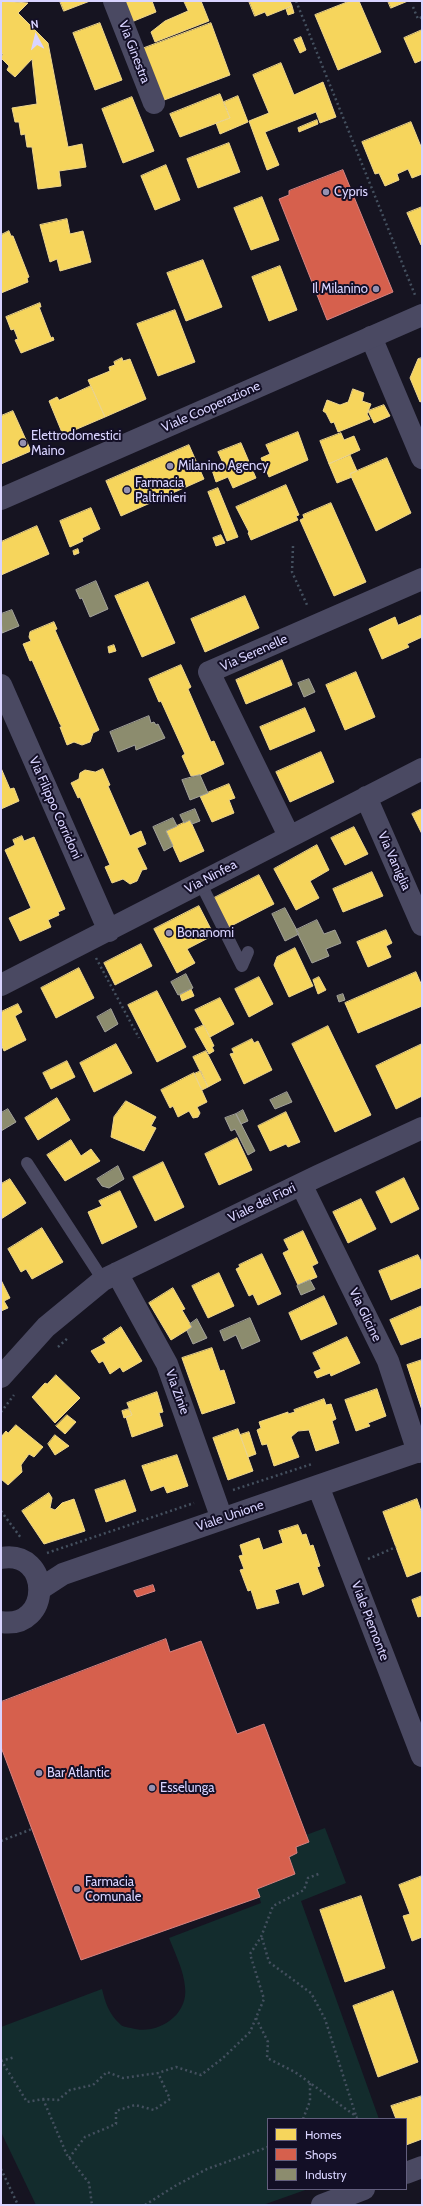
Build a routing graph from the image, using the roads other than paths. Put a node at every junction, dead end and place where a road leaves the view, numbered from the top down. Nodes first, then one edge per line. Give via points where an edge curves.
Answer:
1 (114, 1) edge
2 (154, 103) dead end
3 (419, 307) edge
4 (371, 337) junction
5 (422, 458) edge
6 (1, 499) edge
7 (422, 579) edge
8 (1, 686) edge
9 (422, 769) edge
10 (366, 797) junction
11 (289, 836) junction
12 (200, 882) junction
13 (422, 925) edge
14 (109, 931) junction
15 (248, 952) dead end
16 (1, 985) edge
17 (422, 1128) edge
18 (27, 1163) dead end
19 (301, 1184) junction
20 (110, 1276) junction
21 (1, 1377) edge
22 (420, 1451) edge
23 (318, 1486) junction
24 (222, 1519) junction
25 (3, 1557) edge
26 (40, 1589) junction
27 (1, 1622) edge
28 (422, 1756) edge
29 (422, 2167) edge
30 (407, 2173) edge
31 (361, 2190) edge
32 (322, 2205) edge

1 - 2 street, Via Ginestra
3 - 4 street, Viale Cooperazione
4 - 5 street
4 - 6 street, Viale Cooperazione
7 - 11 street, Via Serenelle via 209,672
8 - 14 street, Via Filippo Corridoni
9 - 10 street, Via Ninfea
10 - 11 street, Via Ninfea
10 - 13 street, Via Vaniglia
11 - 12 street, Via Ninfea
12 - 14 street, Via Ninfea
12 - 15 lane via 242,966
14 - 16 street, Via Ninfea
17 - 19 street, Viale dei Fiori
18 - 20 lane
19 - 20 street, Viale dei Fiori
19 - 22 street, Via Glicine via 388,1361
20 - 21 street, Viale dei Fiori via 46,1327
20 - 24 street, Via Zinie via 167,1364
22 - 23 street, Viale Unione
23 - 24 street, Viale Unione
23 - 28 street, Viale Piemonte
24 - 26 street, Viale Unione via 63,1574
25 - 26 street via 18,1559 32,1568 38,1578
26 - 27 street via 38,1603 28,1616 18,1621
29 - 30 street
31 - 32 street

